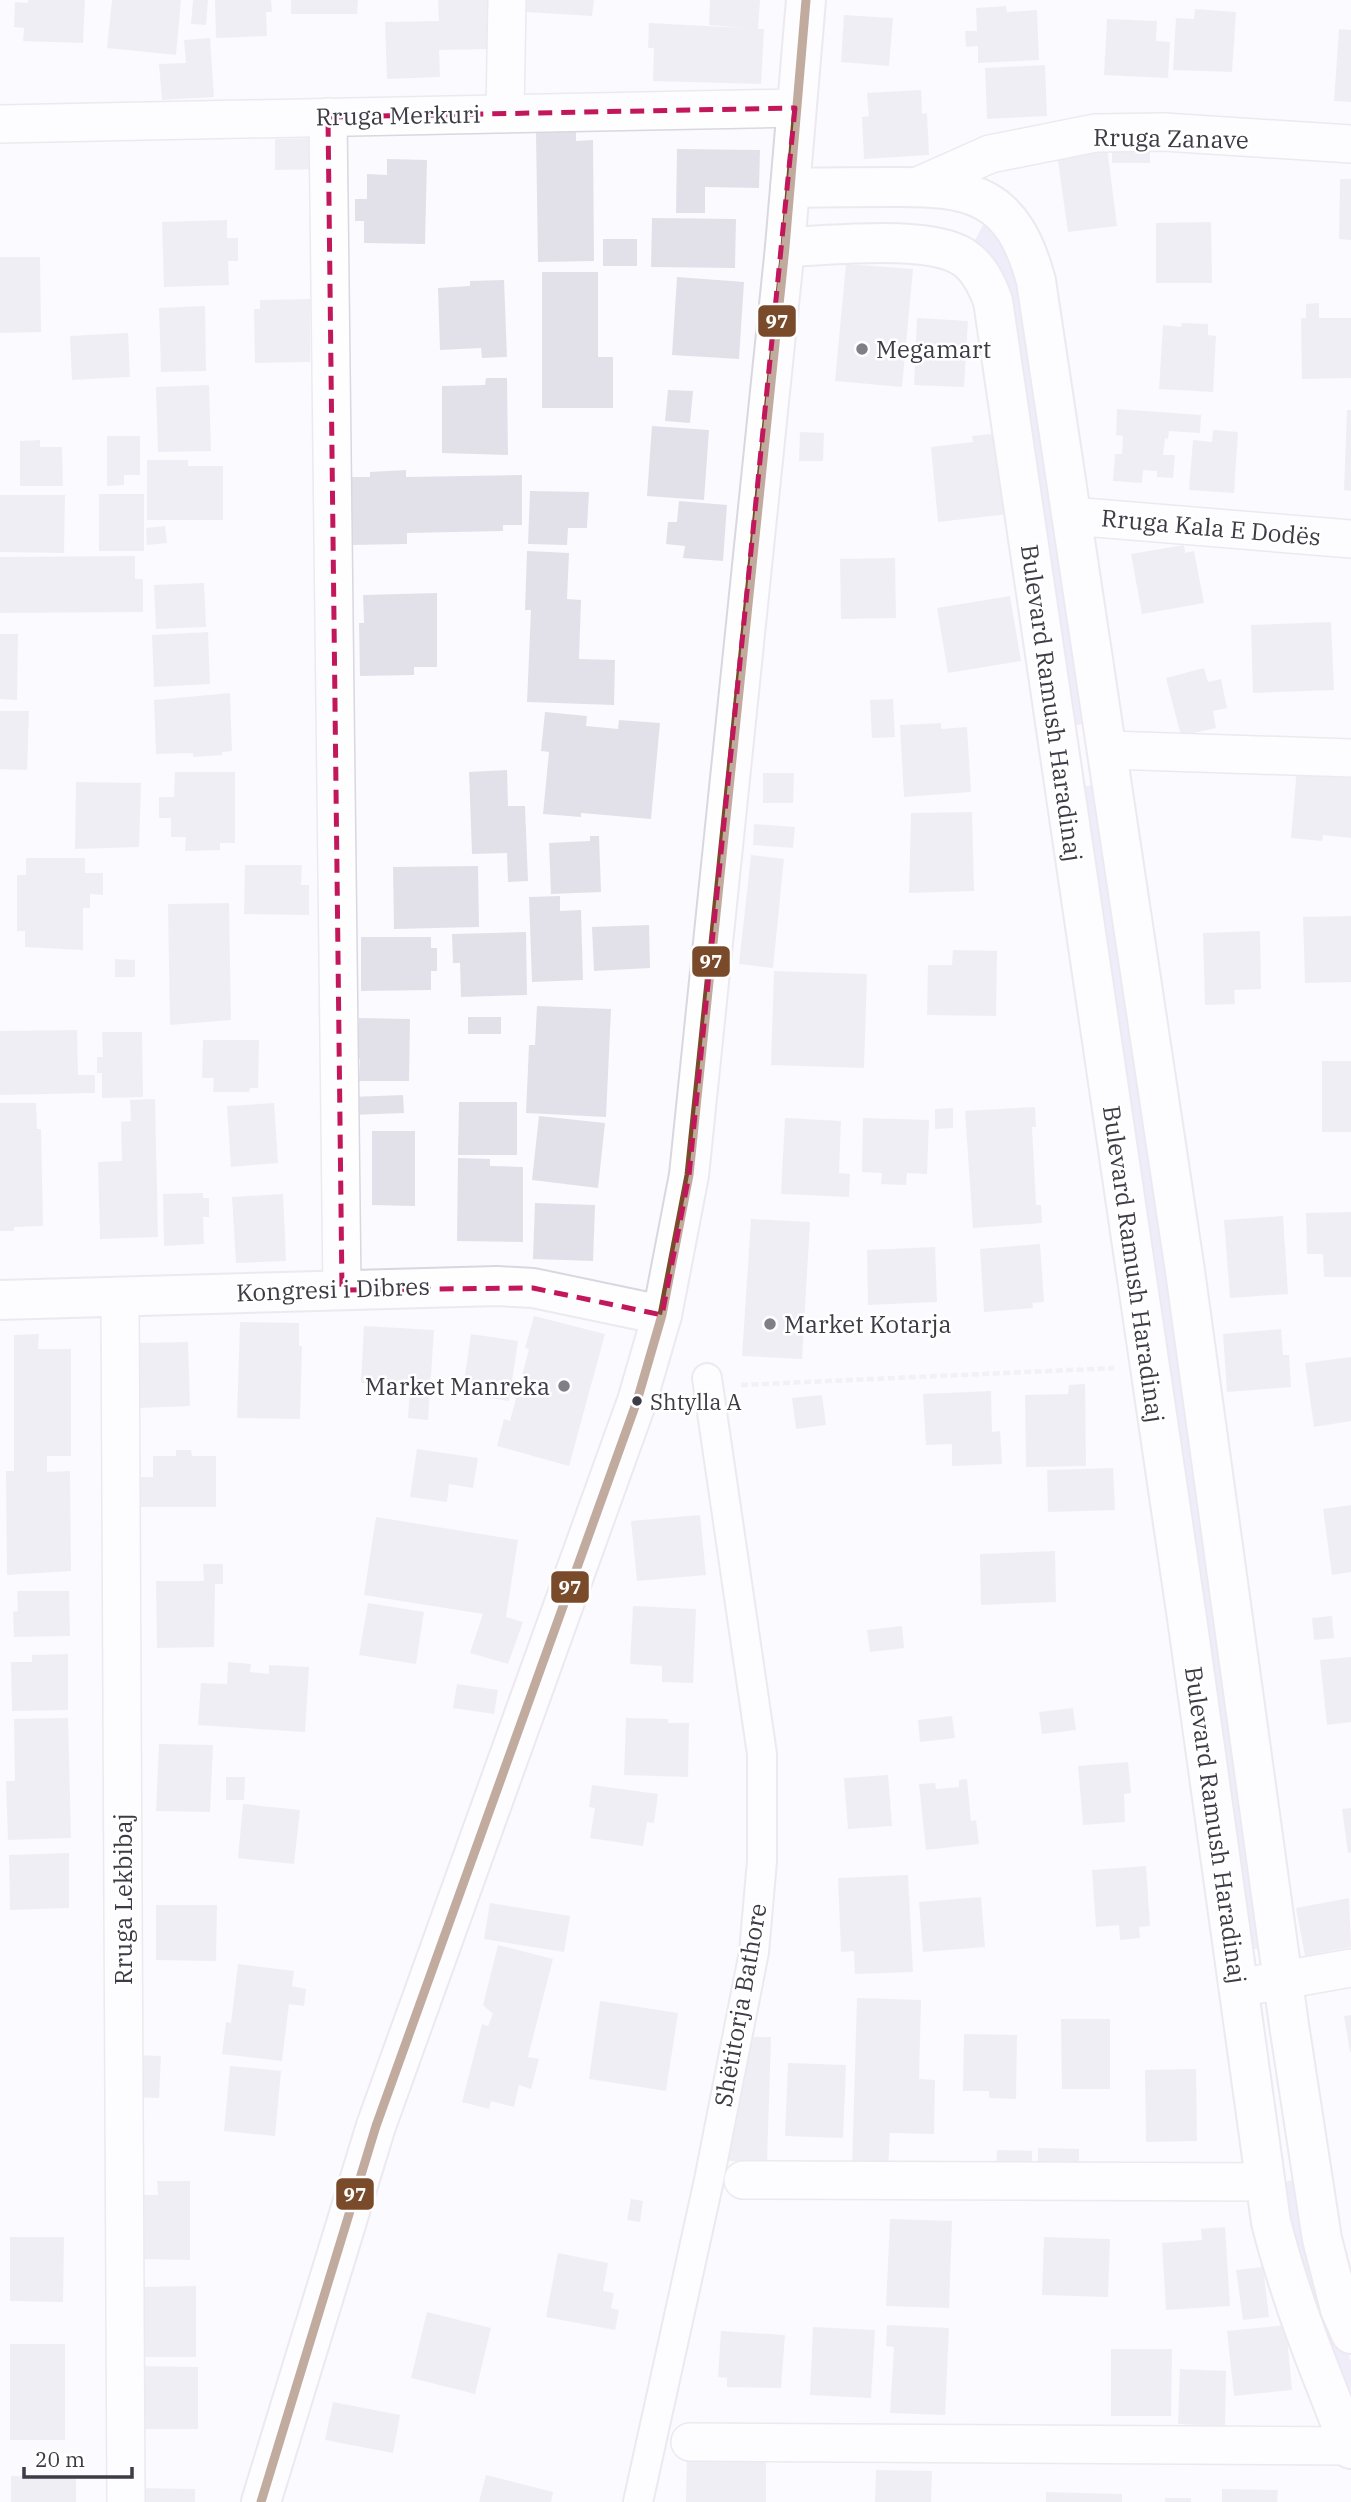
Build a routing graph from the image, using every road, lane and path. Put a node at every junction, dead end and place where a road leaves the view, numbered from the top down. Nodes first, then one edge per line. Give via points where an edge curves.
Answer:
1 (507, 0) edge
2 (806, 0) edge
3 (795, 108) junction
4 (505, 113) junction
5 (328, 117) junction
6 (0, 124) edge
7 (1351, 144) edge
8 (916, 187) junction
9 (790, 188) junction
10 (914, 244) junction
11 (785, 247) junction
12 (1071, 516) junction
13 (1351, 539) edge
14 (1058, 746) junction
15 (1109, 750) junction
16 (1351, 758) edge
17 (342, 1290) junction
18 (120, 1297) junction
19 (0, 1300) edge
20 (662, 1315) junction
21 (1150, 1366) junction
22 (707, 1378) joint
23 (1351, 1968) edge
24 (1282, 1981) junction
25 (1238, 1988) junction
26 (743, 2180) dead end
27 (1264, 2182) junction
28 (1347, 2317) edge
29 (690, 2442) dead end
30 (1350, 2448) edge
31 (125, 2502) edge
32 (261, 2502) edge
33 (638, 2502) edge

1 - 4 street
2 - 3 street
3 - 4 street, Rruga Merkuri
3 - 9 street
4 - 5 street, Rruga Merkuri
5 - 6 street, Rruga Merkuri
5 - 17 street
7 - 8 street, Rruga Zanave via 1164,132 1095,133 990,154
8 - 9 street, Bulevard Ramush Haradinaj
8 - 10 street
8 - 12 street, Bulevard Ramush Haradinaj via 975,195 1007,219 1025,248 1036,281
9 - 11 street
10 - 11 street, Bulevard Ramush Haradinaj
10 - 14 street, Bulevard Ramush Haradinaj via 944,247 965,257 989,287
11 - 20 street via 689,1175
12 - 13 street, Rruga Kala E Dodës
12 - 15 street, Bulevard Ramush Haradinaj
14 - 15 street
14 - 21 street, Bulevard Ramush Haradinaj
15 - 16 street
15 - 24 street, Bulevard Ramush Haradinaj
17 - 18 street, Kongresi i Dibres
17 - 20 street, Kongresi i Dibres via 456,1285 533,1288
18 - 19 street, Kongresi i Dibres
18 - 31 street, Rruga Lekbibaj
20 - 32 street via 638,1401 376,2126
21 - 22 path via 745,1386
21 - 25 street, Bulevard Ramush Haradinaj
22 - 33 street, Shëtitorja Bathore via 762,1754 762,1861 754,1952
23 - 24 street
24 - 25 street
24 - 28 street, Bulevard Ramush Haradinaj via 1322,2239
25 - 27 street, Bulevard Ramush Haradinaj
26 - 27 street
27 - 30 street, Bulevard Ramush Haradinaj via 1286,2283
29 - 30 street

